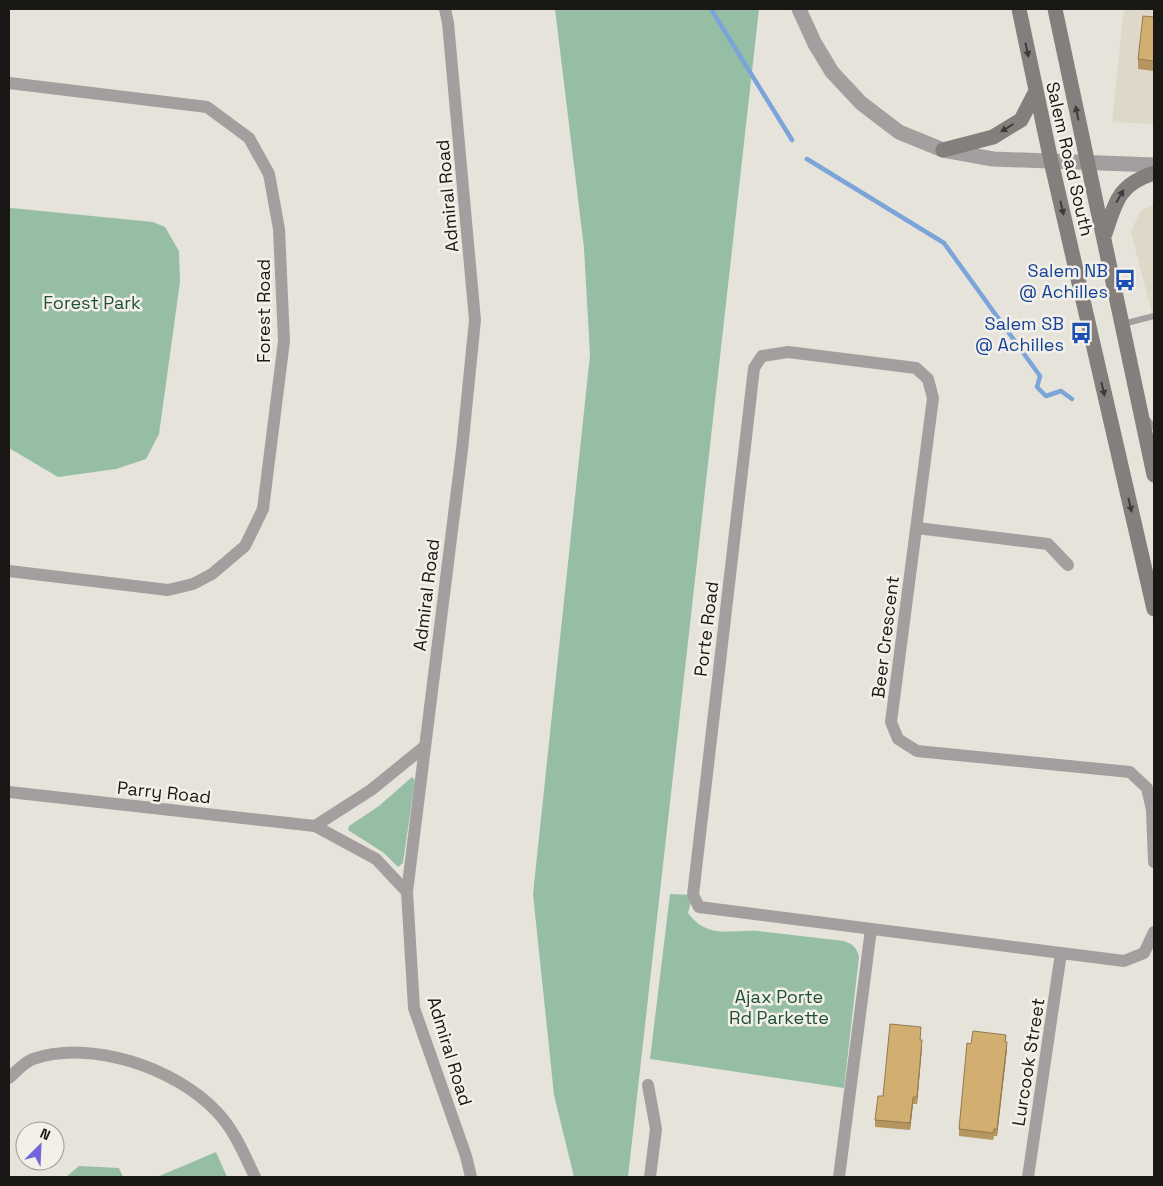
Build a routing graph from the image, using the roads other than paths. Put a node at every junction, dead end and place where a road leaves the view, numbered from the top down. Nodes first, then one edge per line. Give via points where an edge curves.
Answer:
1 (445, 9) edge
2 (799, 9) edge
3 (1019, 9) edge
4 (1055, 9) edge
5 (9, 83) edge
6 (1036, 91) junction
7 (943, 150) junction
8 (1051, 161) junction
9 (1088, 161) junction
10 (1154, 164) edge
11 (1154, 173) edge
12 (1105, 236) junction
13 (1154, 316) edge
14 (1123, 324) junction
15 (762, 356) joint
16 (1141, 413) junction
17 (1154, 428) edge
18 (1154, 475) edge
19 (917, 528) junction
20 (1068, 565) dead end
21 (9, 571) edge
22 (1154, 608) edge
23 (424, 747) junction
24 (9, 792) edge
25 (315, 826) junction
26 (1154, 862) edge
27 (407, 892) junction
28 (871, 929) junction
29 (1154, 932) edge
30 (1061, 953) junction
31 (9, 1078) edge
32 (648, 1085) dead end
33 (255, 1177) edge
34 (471, 1177) edge
35 (650, 1177) edge
36 (839, 1177) edge
37 (1028, 1177) edge

1 - 23 street, Admiral Road via 475,320 461,460
2 - 7 street via 832,72 861,103 899,132
3 -> 6 main road, Salem Road South
9 -> 4 main road, Salem Road South
5 - 21 street, Forest Road via 207,107 249,138 269,174 279,229 284,341 262,510 245,546 212,574 193,584 168,590
6 -> 7 main road via 1021,120 993,137
6 - 8 main road, Salem Road South
7 - 8 street via 993,159
8 - 9 street
8 -> 22 main road, Salem Road South
9 - 10 street
9 - 12 main road, Salem Road South
12 -> 11 main road via 1124,188
12 - 14 main road, Salem Road South
13 - 14 lane
14 - 16 main road, Salem Road South
15 - 19 street, Beer Crescent via 788,352 916,368 928,379 933,398
15 - 28 street, Porte Road via 754,368 693,895 699,907
16 - 17 lane
16 - 18 main road, Salem Road South
19 - 20 street via 1048,544
19 - 26 street, Beer Crescent via 891,722 898,739 917,751 1130,772 1147,788 1152,810
23 - 25 street via 371,790
23 - 27 street, Admiral Road
24 - 25 street, Parry Road
25 - 27 street, Parry Road via 376,859
27 - 34 street, Admiral Road via 414,1008
28 - 30 street
28 - 36 street
29 - 30 street via 1144,953 1124,961
30 - 37 street, Lurcook Street
31 - 33 street via 31,1060 57,1053 86,1052 140,1064 197,1093 218,1112 236,1135
32 - 35 street via 656,1129

